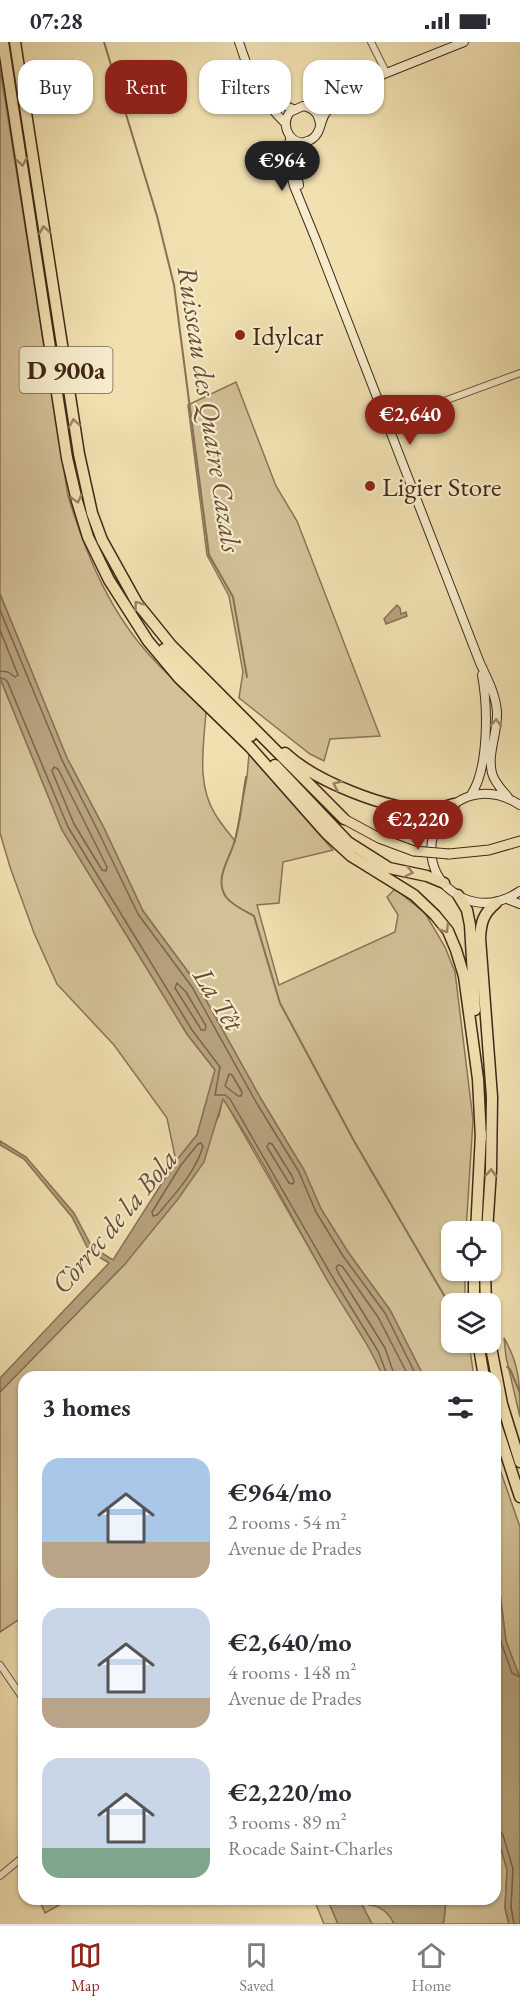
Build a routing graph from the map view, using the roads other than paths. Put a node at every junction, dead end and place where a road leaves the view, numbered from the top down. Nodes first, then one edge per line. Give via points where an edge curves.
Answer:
1 (3, 42) edge
2 (15, 42) edge
3 (239, 42) edge
4 (371, 42) edge
5 (464, 42) edge
6 (386, 72) joint
7 (303, 107) edge
8 (293, 109) junction
9 (317, 114) edge
10 (325, 114) edge
11 (285, 123) junction
12 (320, 125) junction
13 (290, 137) junction
14 (307, 141) junction
15 (316, 240) junction
16 (520, 373) edge
17 (387, 422) junction
18 (119, 596) junction
19 (148, 641) junction
20 (480, 663) junction
21 (190, 664) junction
22 (471, 795) junction
23 (507, 797) junction
24 (454, 804) junction
25 (520, 804) edge
26 (344, 819) junction
27 (519, 841) edge
28 (444, 883) junction
29 (520, 891) edge
30 (458, 895) junction
31 (507, 899) junction
32 (496, 903) junction
33 (520, 904) edge
34 (478, 981) junction
35 (481, 1139) junction
36 (477, 1221) edge
37 (488, 1221) edge
38 (480, 1353) edge
39 (492, 1353) edge
40 (483, 1371) edge
41 (496, 1371) edge
42 (501, 1399) edge
43 (501, 1439) edge
44 (520, 1462) edge
45 (520, 1497) edge
46 (0, 1665) edge
47 (18, 1691) edge
48 (18, 1861) edge
49 (0, 1876) edge

1 -> 18 highway, D 900a via 77,501 88,537
21 -> 2 highway, D 900a via 137,603 114,564 92,513
3 - 8 main road via 269,92
3 - 11 main road via 259,93
4 - 6 street
5 - 6 main road
7 - 8 main road
8 - 11 main road
9 - 12 main road
10 - 12 main road
11 - 13 main road
12 - 14 main road via 316,135
13 - 14 main road
13 - 15 main road via 288,163
14 - 15 main road via 300,152 297,173
15 - 17 main road
16 - 17 street
17 - 20 main road
18 - 19 highway
18 - 26 highway, D 900a via 145,630 206,693 325,807
19 -> 28 highway via 285,774 348,842 389,868
19 -> 35 highway via 326,833 351,856 414,895 448,931 464,976 478,1079
20 - 22 main road via 484,754 482,773
23 -> 20 main road via 492,776 497,710
24 -> 21 highway via 432,809 410,807 381,801 318,776 290,758
21 - 26 highway, D 900a
22 - 23 main road
22 - 24 main road
23 - 25 main road
24 - 28 main road via 437,825 432,841 434,868
26 - 27 main road, D 900a, bridge via 414,851 449,854 489,850
28 - 30 main road
29 - 31 main road
30 - 32 main road via 481,903
30 - 34 highway via 467,910
31 - 32 main road
31 - 33 main road
32 - 34 highway via 481,921
34 - 35 highway
37 -> 34 highway via 492,1097
35 - 36 highway
38 - 40 highway
39 - 41 highway
42 - 44 highway
43 - 45 highway
46 - 47 street
48 - 49 street

